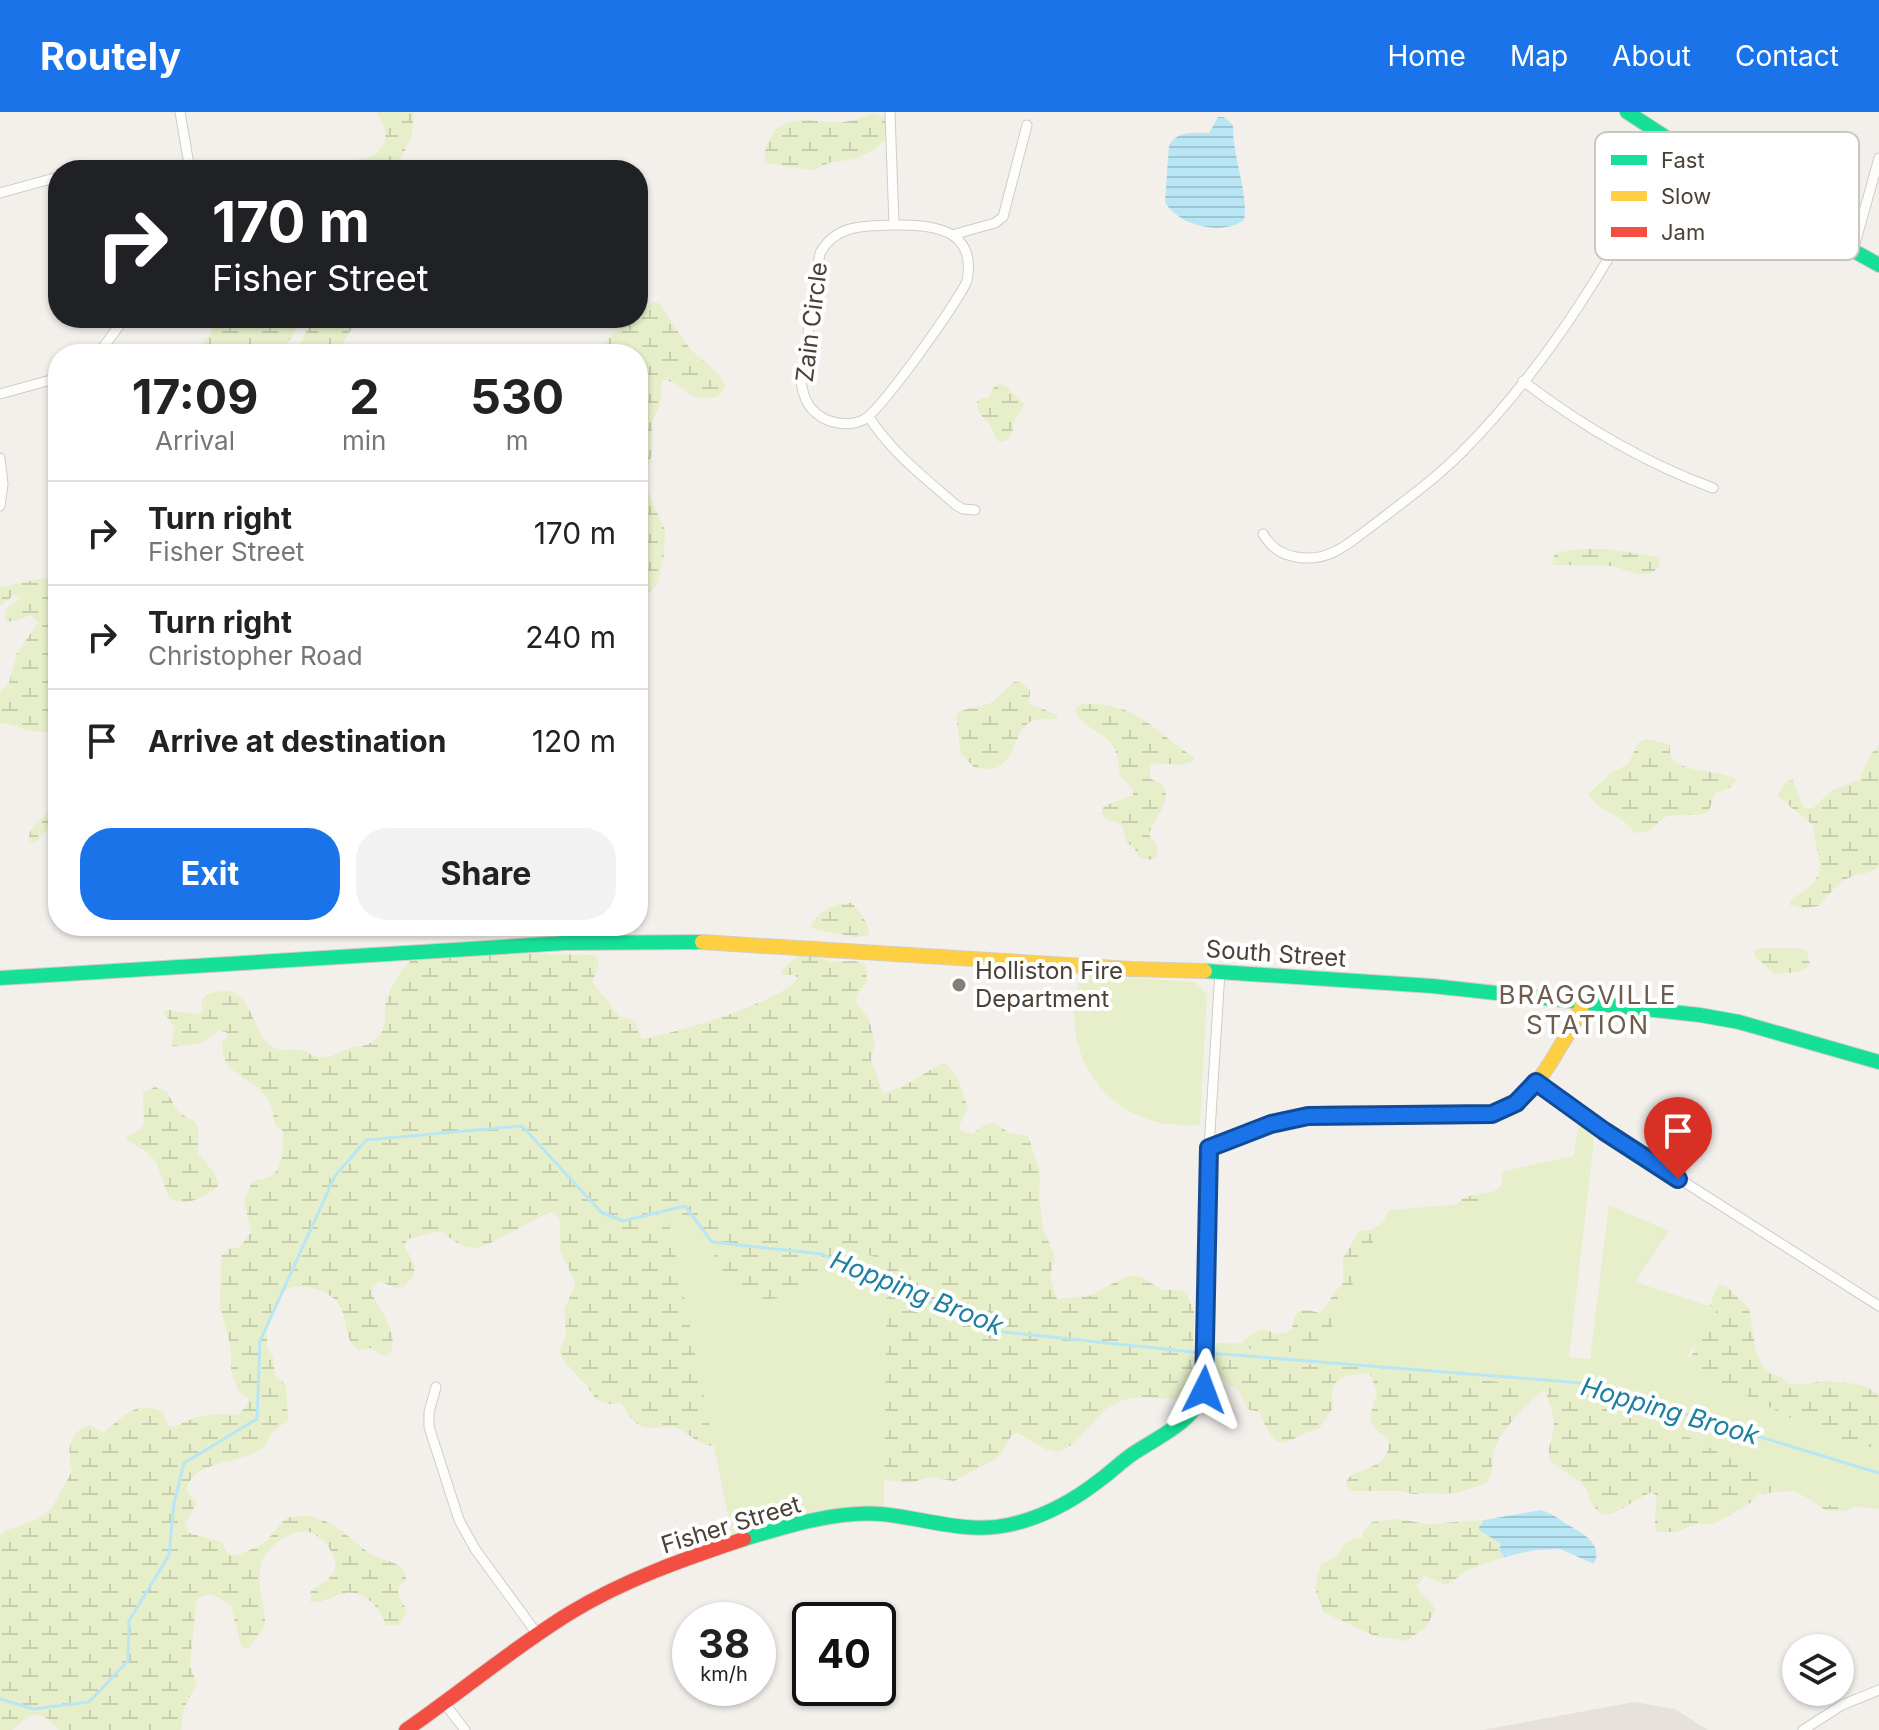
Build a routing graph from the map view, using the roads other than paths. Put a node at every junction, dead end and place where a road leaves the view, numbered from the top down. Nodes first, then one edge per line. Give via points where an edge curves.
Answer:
1 (180, 112) edge
2 (890, 112) edge
3 (1627, 112) edge
4 (1027, 125) dead end
5 (1657, 132) edge
6 (1879, 158) edge
7 (189, 160) edge
8 (48, 180) edge
9 (0, 193) edge
10 (894, 225) junction
11 (1859, 230) edge
12 (952, 235) junction
13 (1859, 254) edge
14 (1608, 260) edge
15 (1879, 265) edge
16 (48, 381) edge
17 (1523, 381) junction
18 (0, 394) edge
19 (869, 417) junction
20 (0, 458) edge
21 (1713, 488) dead end
22 (0, 506) edge
23 (975, 510) dead end
24 (1263, 534) dead end
25 (1220, 971) junction
26 (0, 978) edge
27 (1583, 1003) junction
28 (1879, 1062) edge
29 (1536, 1082) junction
30 (1209, 1148) junction
31 (1879, 1306) edge
32 (436, 1387) dead end
33 (538, 1635) junction
34 (1879, 1690) edge
35 (445, 1704) junction
36 (406, 1730) edge
37 (465, 1730) edge
38 (1803, 1730) edge

1 - 7 street
2 - 10 street
3 - 5 street
4 - 12 street, Zain Circle via 1003,217
6 - 11 street
8 - 9 street
10 - 12 street, Zain Circle via 932,226
10 - 19 street, Zain Circle via 847,228 824,245 802,371 806,400 817,415 847,424
12 - 19 street via 968,263 963,290
13 - 15 street
14 - 17 street
16 - 18 street
17 - 21 street via 1621,448
17 - 24 street via 1440,472 1340,549 1321,558 1297,557 1278,551
19 - 23 street via 901,458 956,505
20 - 22 street
25 - 26 street, South Street via 662,941
25 - 27 street, South Street
25 - 30 street
27 - 28 street, South Street via 1720,1018
27 - 29 street
29 - 30 street via 1516,1103 1492,1114 1308,1116
29 - 31 street
30 - 33 street, Fisher Street via 1204,1390 1192,1413 1079,1496 1022,1521 990,1528 956,1528 874,1514 769,1532 626,1584
32 - 33 street via 429,1427 459,1520
33 - 35 street, Fisher Street
34 - 38 street
35 - 36 street, Fisher Street
35 - 37 street

